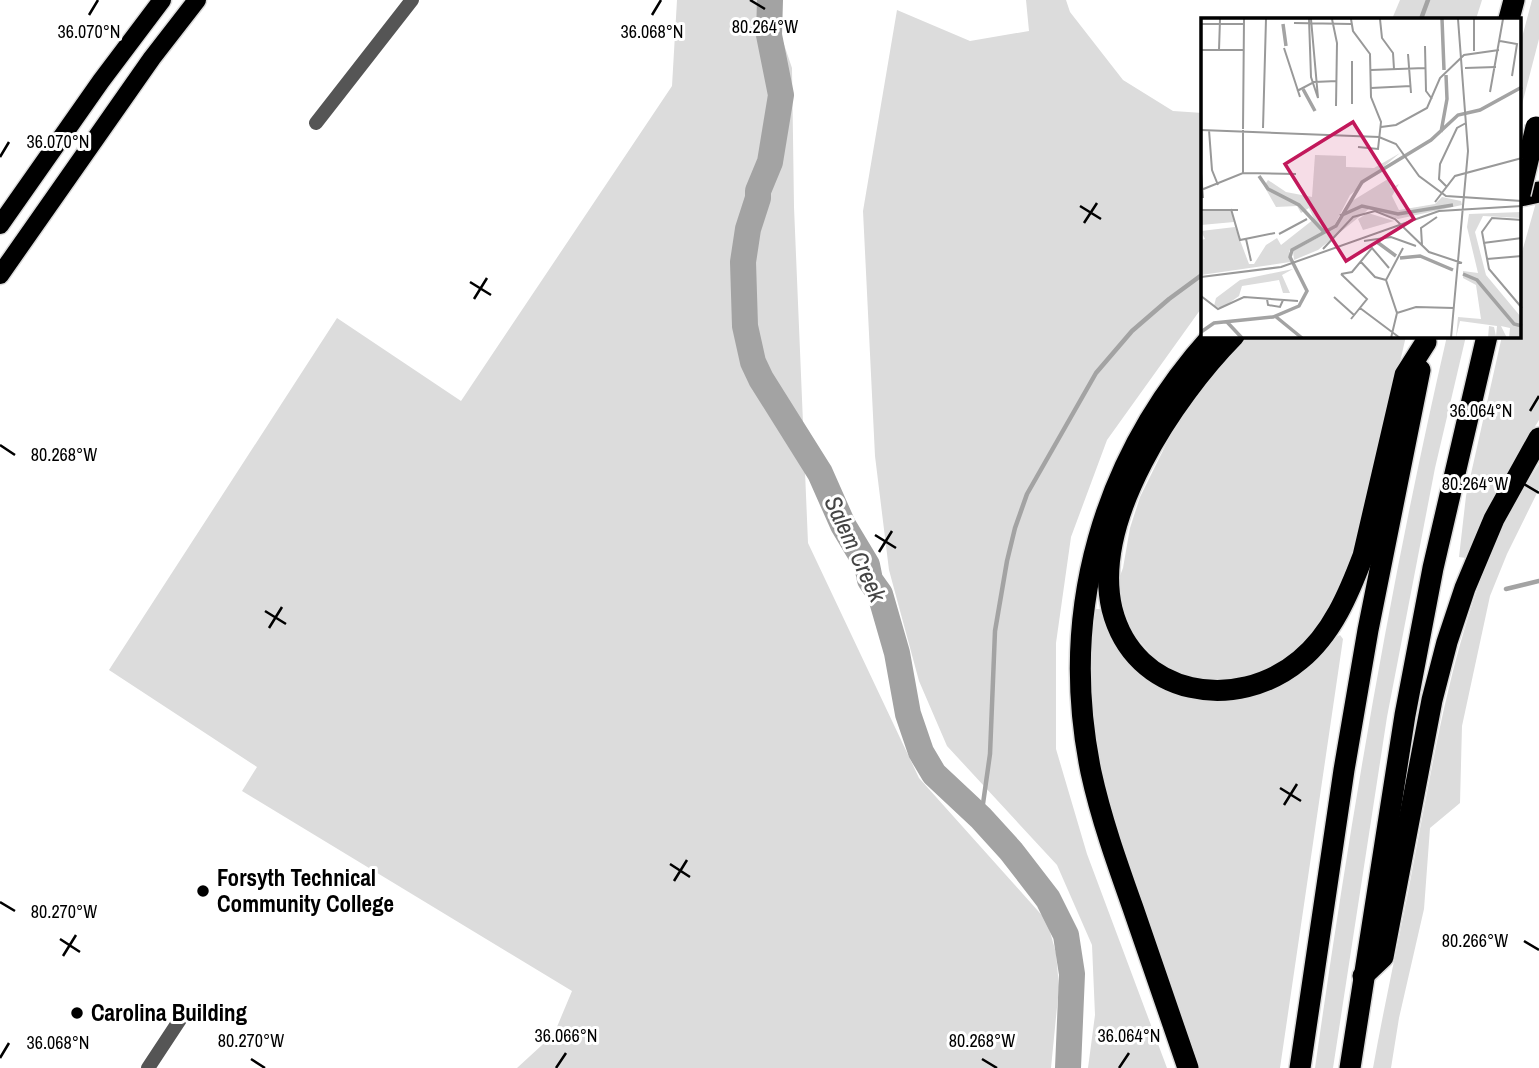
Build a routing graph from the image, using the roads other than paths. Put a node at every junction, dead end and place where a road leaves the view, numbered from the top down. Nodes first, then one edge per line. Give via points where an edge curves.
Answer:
1 (162, 0) edge
2 (197, 0) edge
3 (412, 0) edge
4 (1514, 0) edge
5 (1509, 18) edge
6 (1537, 121) edge
7 (316, 123) dead end
8 (1522, 186) edge
9 (0, 225) edge
10 (0, 275) edge
11 (1210, 338) edge
12 (1232, 338) edge
13 (1487, 338) edge
14 (1427, 339) edge
15 (1539, 438) edge
16 (1363, 976) junction
17 (183, 1015) dead end
18 (149, 1068) edge
19 (1188, 1068) edge
20 (1300, 1068) edge
21 (1350, 1068) edge

1 - 9 main road
2 - 10 main road
3 - 7 street
4 - 5 highway
6 - 8 highway, bridge
11 - 19 highway via 1156,407 1111,494 1091,562 1080,666 1098,804
12 - 14 highway via 1176,404 1144,460 1122,511 1109,572 1118,626 1137,655 1167,680 1216,692 1247,688 1284,672 1302,659 1332,621 1363,556 1405,375
13 - 16 highway via 1433,568
14 - 20 highway via 1366,643
15 - 16 highway via 1494,519 1455,615 1432,700 1383,957
16 - 21 highway
17 - 18 street

